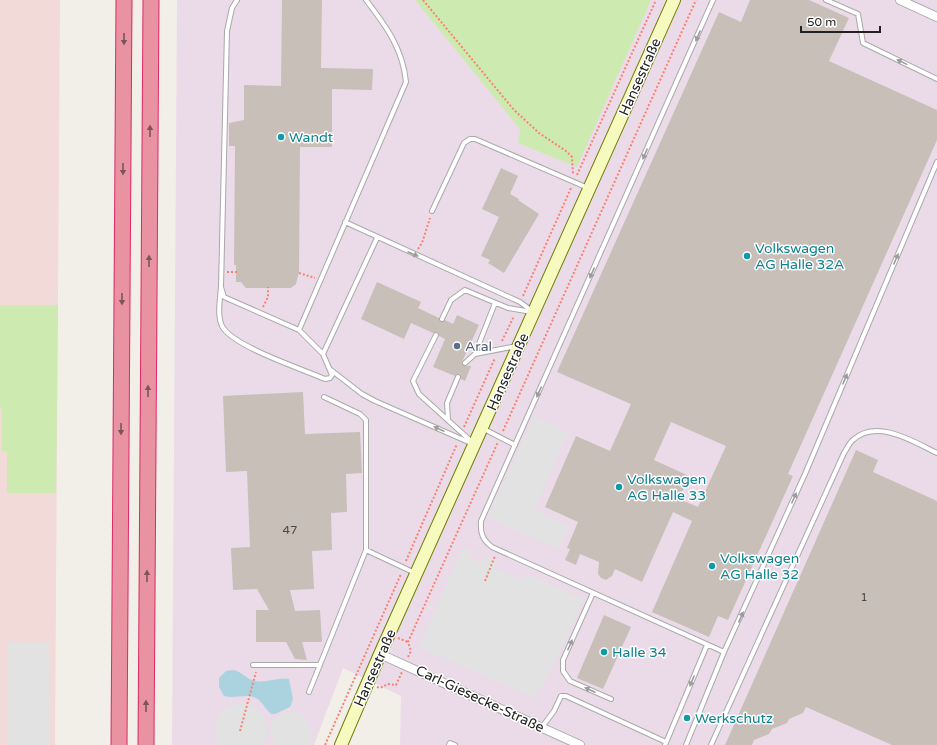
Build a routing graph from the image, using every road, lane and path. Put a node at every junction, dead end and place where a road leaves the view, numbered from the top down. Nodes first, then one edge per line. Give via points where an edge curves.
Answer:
1 (124, 0) edge
2 (151, 0) edge
3 (237, 0) edge
4 (366, 0) edge
5 (423, 0) edge
6 (656, 0) edge
7 (674, 0) edge
8 (696, 0) edge
9 (714, 0) edge
10 (826, 0) edge
11 (900, 0) edge
12 (937, 16) edge
13 (937, 79) edge
14 (937, 162) edge
15 (574, 181) junction
16 (590, 189) junction
17 (432, 211) joint
18 (345, 222) junction
19 (377, 238) junction
20 (415, 255) junction
21 (299, 273) dead end
22 (307, 274) dead end
23 (221, 286) junction
24 (268, 287) dead end
25 (495, 302) junction
26 (520, 302) junction
27 (517, 311) junction
28 (260, 313) junction
29 (535, 313) junction
30 (442, 319) dead end
31 (299, 330) junction
32 (436, 334) dead end
33 (520, 346) junction
34 (499, 348) junction
35 (323, 354) junction
36 (475, 354) junction
37 (465, 363) dead end
38 (330, 369) junction
39 (458, 378) dead end
40 (324, 397) dead end
41 (448, 420) junction
42 (482, 428) junction
43 (462, 433) junction
44 (460, 438) junction
45 (500, 438) junction
46 (475, 445) junction
47 (515, 445) junction
48 (937, 453) edge
49 (366, 550) junction
50 (497, 550) junction
51 (404, 567) junction
52 (417, 574) junction
53 (485, 581) dead end
54 (593, 593) junction
55 (707, 645) junction
56 (724, 652) junction
57 (380, 654) junction
58 (253, 664) dead end
59 (320, 665) junction
60 (405, 665) junction
61 (354, 677) junction
62 (254, 678) dead end
63 (368, 683) junction
64 (309, 692) dead end
65 (611, 699) dead end
66 (542, 727) junction
67 (240, 730) dead end
68 (665, 744) edge
69 (119, 745) edge
70 (146, 745) edge
71 (325, 745) edge
72 (341, 745) edge
73 (449, 745) edge
74 (455, 745) edge
75 (580, 745) edge
76 (686, 745) edge
77 (711, 745) edge

1 -> 69 highway
70 -> 2 highway
3 - 23 lane via 232,8 228,30
4 - 18 lane via 390,31 398,47 406,82
5 - 15 path via 514,110 539,133 572,157
6 - 15 path
7 - 16 main road, Hansestraße
8 - 45 path
9 -> 47 lane
13 -> 10 lane via 863,43 858,14
11 - 12 street
56 -> 14 lane via 805,474
15 - 16 lane
15 - 17 lane via 475,139 470,140 464,143
15 - 26 path
16 - 29 main road, Hansestraße
17 - 20 path via 422,243
18 - 19 lane
18 - 31 lane
19 -> 20 lane
19 - 35 lane
20 - 26 lane
21 - 22 path
23 - 28 lane via 224,297
23 - 38 lane via 220,316 222,326 230,337 325,379 332,375
24 - 28 path via 268,297
25 - 27 lane
25 - 30 lane via 465,290 451,300
25 - 36 lane
26 - 29 lane
27 - 29 lane
27 - 34 path
28 - 31 lane
29 - 33 main road, Hansestraße
31 - 35 lane
32 - 41 lane via 413,381 419,394
33 - 34 lane
33 - 42 main road, Hansestraße
34 - 36 lane
34 - 43 path
35 - 38 lane
36 - 37 lane
44 -> 38 lane via 375,401
39 - 41 lane via 447,403
40 - 49 lane via 360,414 366,420
41 - 43 lane
42 - 45 lane
42 - 46 main road, Hansestraße
43 - 46 lane
44 - 46 lane
44 - 51 path
45 - 47 lane
45 - 60 path via 408,642 411,651
46 - 52 main road, Hansestraße
47 - 50 lane via 481,521 481,535
48 - 77 lane via 904,437 889,433 868,432 853,440 844,453
49 - 51 lane
49 - 59 lane
50 - 53 path
50 - 54 lane
51 - 52 lane
51 - 61 path
52 - 57 main road, Hansestraße
54 - 55 lane
65 -> 54 lane via 570,681 563,671 563,660
55 - 56 lane
55 -> 68 lane
56 - 76 lane
57 - 60 street, Carl-Giesecke-Straße
57 - 63 main road, Hansestraße
58 - 59 lane
59 - 64 lane
60 - 63 path via 396,685 388,684 380,688
60 - 66 street, Carl-Giesecke-Straße
61 - 63 path
61 - 71 path
62 - 67 path
63 - 72 main road, Hansestraße
66 - 68 lane via 554,711 558,699 566,696
66 - 75 street, Carl-Giesecke-Straße
73 - 74 lane

